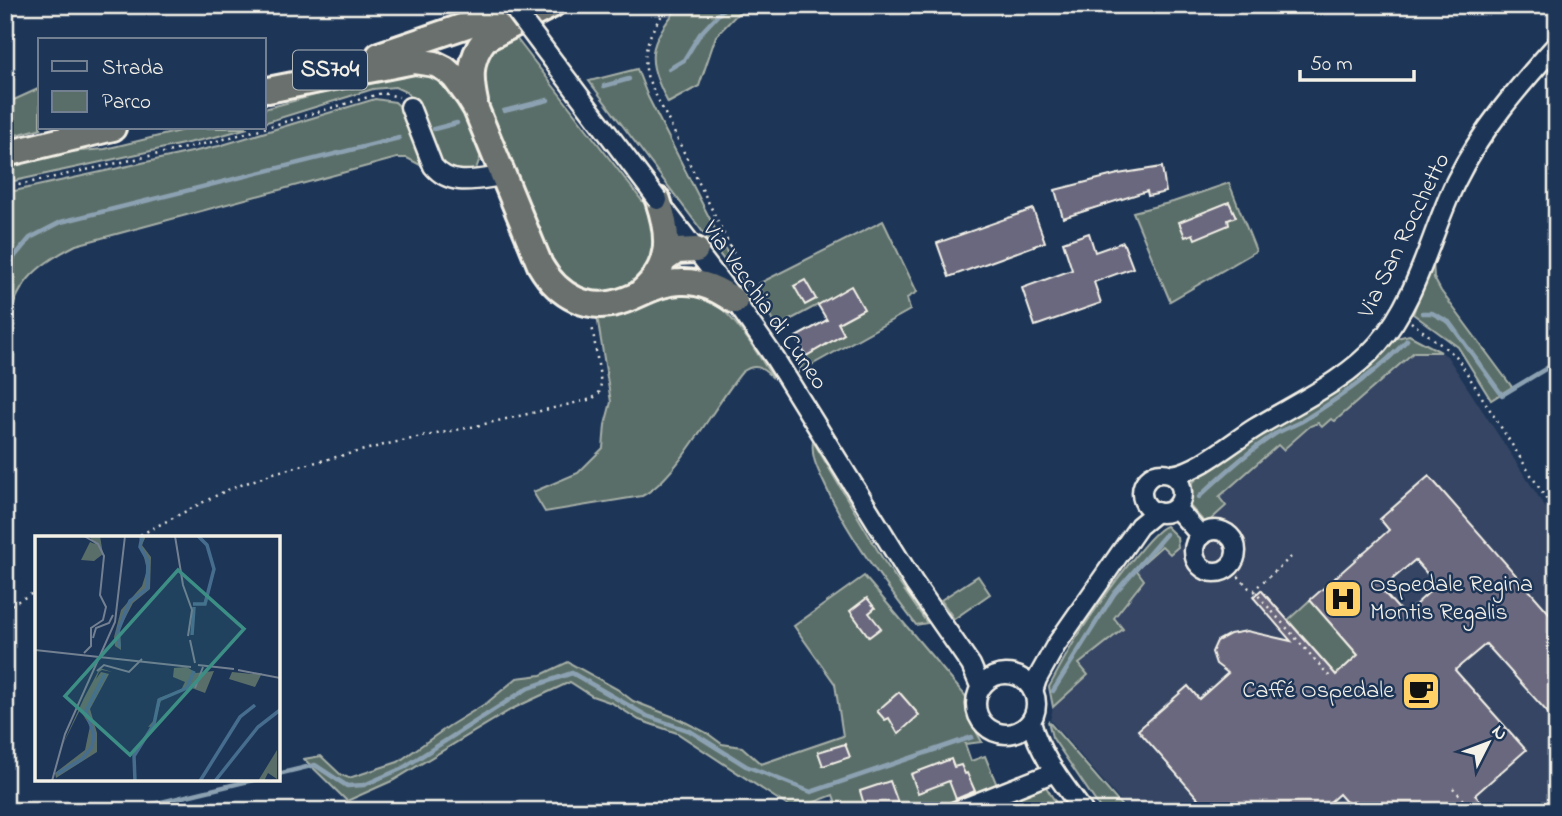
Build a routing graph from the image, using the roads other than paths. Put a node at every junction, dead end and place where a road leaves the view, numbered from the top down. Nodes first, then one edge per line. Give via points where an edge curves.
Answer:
1 (483, 5) edge
2 (511, 5) edge
3 (526, 5) edge
4 (552, 5) edge
5 (1557, 44) edge
6 (392, 51) junction
7 (266, 90) edge
8 (410, 107) road end
9 (476, 109) junction
10 (105, 130) edge
11 (5, 154) edge
12 (503, 176) junction
13 (658, 200) junction
14 (697, 252) junction
15 (664, 260) junction
16 (681, 282) junction
17 (641, 292) junction
18 (743, 311) junction
19 (1177, 482) junction
20 (1150, 507) junction
21 (1176, 508) junction
22 (1201, 536) junction
23 (1056, 645) junction
24 (1014, 675) junction
25 (987, 681) junction
26 (1034, 691) junction
27 (1031, 722) junction
28 (1015, 733) junction
29 (1051, 766) junction
30 (956, 811) edge
31 (1083, 811) edge

1 - 6 highway
2 - 13 street, Via Vecchia di Cuneo, bridge
3 - 6 highway, SS704
4 - 9 highway via 492,34 479,47 471,65
5 - 19 street, Via San Rocchetto via 1509,100 1469,159 1400,314 1377,346 1353,368
6 - 7 highway, SS704
7 - 9 highway via 424,61 454,77
8 - 12 street via 439,173 458,180
9 - 12 highway
10 - 11 highway
12 - 17 highway via 547,276 566,295 588,304 617,303
13 - 14 street, Via Vecchia di Cuneo
13 - 15 highway via 667,237
14 - 15 highway via 677,251
14 - 16 highway via 693,268
14 - 18 street, Via Vecchia di Cuneo
15 - 17 highway via 656,278
16 - 17 highway
16 - 18 highway via 702,284
18 - 25 street, Via Vecchia di Cuneo via 920,592 959,646 985,670
19 - 20 street via 1155,474 1148,478 1142,494
19 - 21 street, Via San Rocchetto via 1182,499
20 - 21 street via 1170,512
20 - 23 street
21 - 22 street
22 - 22 street via 1214,530 1230,537 1236,554 1229,566 1216,572 1201,566 1195,548
23 - 24 street
23 - 26 street
24 - 25 street
24 - 26 street
25 - 28 street via 976,698 981,722 1002,734
26 - 27 street via 1036,707
27 - 28 street
27 - 29 street
28 - 29 street
29 - 30 street
29 - 31 street

